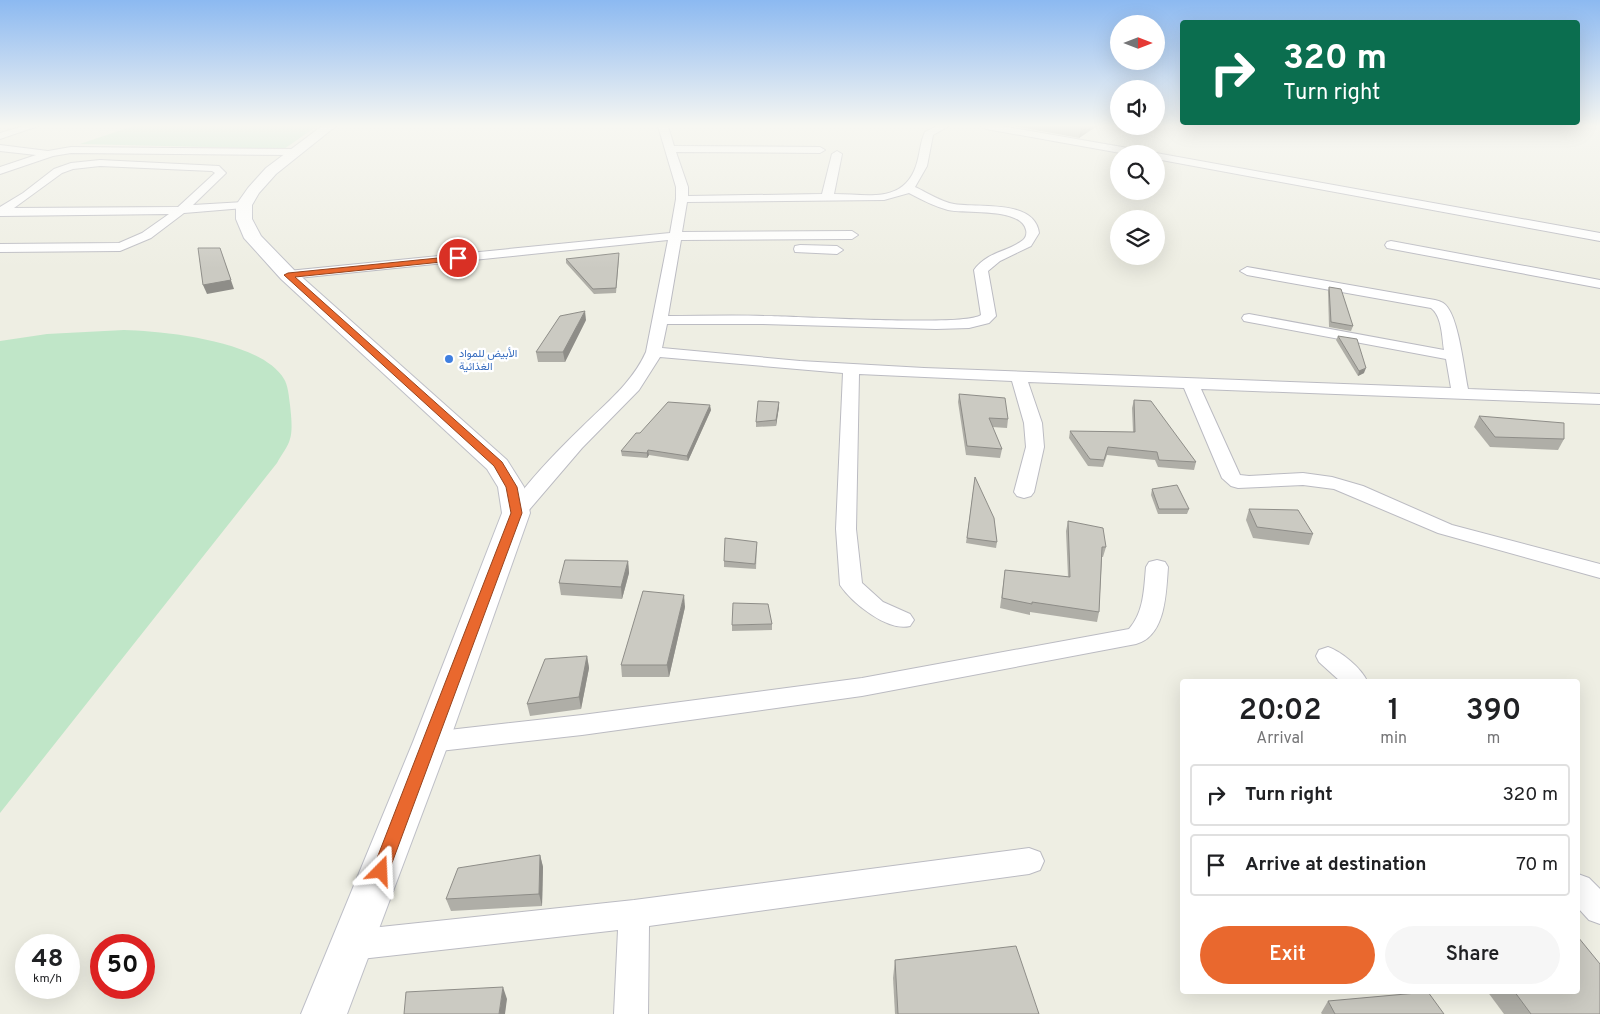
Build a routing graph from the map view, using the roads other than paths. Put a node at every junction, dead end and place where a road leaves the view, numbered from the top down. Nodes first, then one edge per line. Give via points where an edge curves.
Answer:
1 (55, 173) edge
2 (86, 173) edge
3 (221, 173) edge
4 (270, 173) edge
5 (677, 173) edge
6 (833, 173) edge
7 (917, 173) edge
8 (1251, 173) edge
9 (908, 188) junction
10 (27, 195) junction
11 (827, 198) junction
12 (682, 199) junction
13 (244, 205) junction
14 (180, 210) junction
15 (0, 212) edge
16 (852, 235) dead end
17 (675, 236) junction
18 (776, 236) junction
19 (1600, 237) edge
20 (1391, 245) dead end
21 (0, 248) edge
22 (837, 250) dead end
23 (1246, 271) dead end
24 (288, 275) junction
25 (1600, 284) edge
26 (1249, 318) dead end
27 (660, 320) junction
28 (654, 352) junction
29 (1453, 356) junction
30 (852, 369) junction
31 (1019, 378) junction
32 (1191, 384) junction
33 (1461, 395) junction
34 (1600, 399) edge
35 (1024, 492) dead end
36 (516, 513) junction
37 (1157, 567) dead end
38 (1600, 571) edge
39 (902, 620) dead end
40 (1328, 656) dead end
41 (1353, 679) edge
42 (430, 742) junction
43 (1029, 861) dead end
44 (1580, 890) edge
45 (1600, 910) edge
46 (634, 914) junction
47 (352, 944) junction
48 (324, 1014) edge
49 (631, 1014) edge

1 - 10 street
2 - 10 street
3 - 14 street
4 - 13 main road via 260,181
5 - 12 street
6 - 11 street
7 - 9 street
8 - 19 street
9 - 11 street via 902,193 884,197
9 - 27 street via 950,206 1011,212 1028,221 1032,229 1031,239 995,258 981,270 989,316 984,320 936,325
10 - 15 street
11 - 12 street
12 - 17 street
13 - 14 street
13 - 24 main road via 244,218 253,238
14 - 15 street
14 - 21 street via 140,241 120,247
16 - 18 street
17 - 18 street
17 - 24 street
17 - 27 street
18 - 22 street via 782,248
20 - 25 street
23 - 29 street via 1435,304 1442,308
24 - 36 main road via 498,465 511,487
26 - 29 street
27 - 28 street
28 - 30 street
28 - 36 street via 649,367 557,463
29 - 33 street
30 - 31 street
30 - 39 street via 846,529 851,585 875,607
31 - 32 street
31 - 35 street via 1033,423 1035,446
32 - 33 street
32 - 38 street via 1232,478 1238,482 1326,481 1361,492 1445,529
33 - 34 street
36 - 42 main road
37 - 42 street via 1154,602 1147,625 1136,636 862,687
40 - 41 street
42 - 47 main road
43 - 46 street
44 - 45 street
46 - 47 street
46 - 49 street
47 - 48 main road

